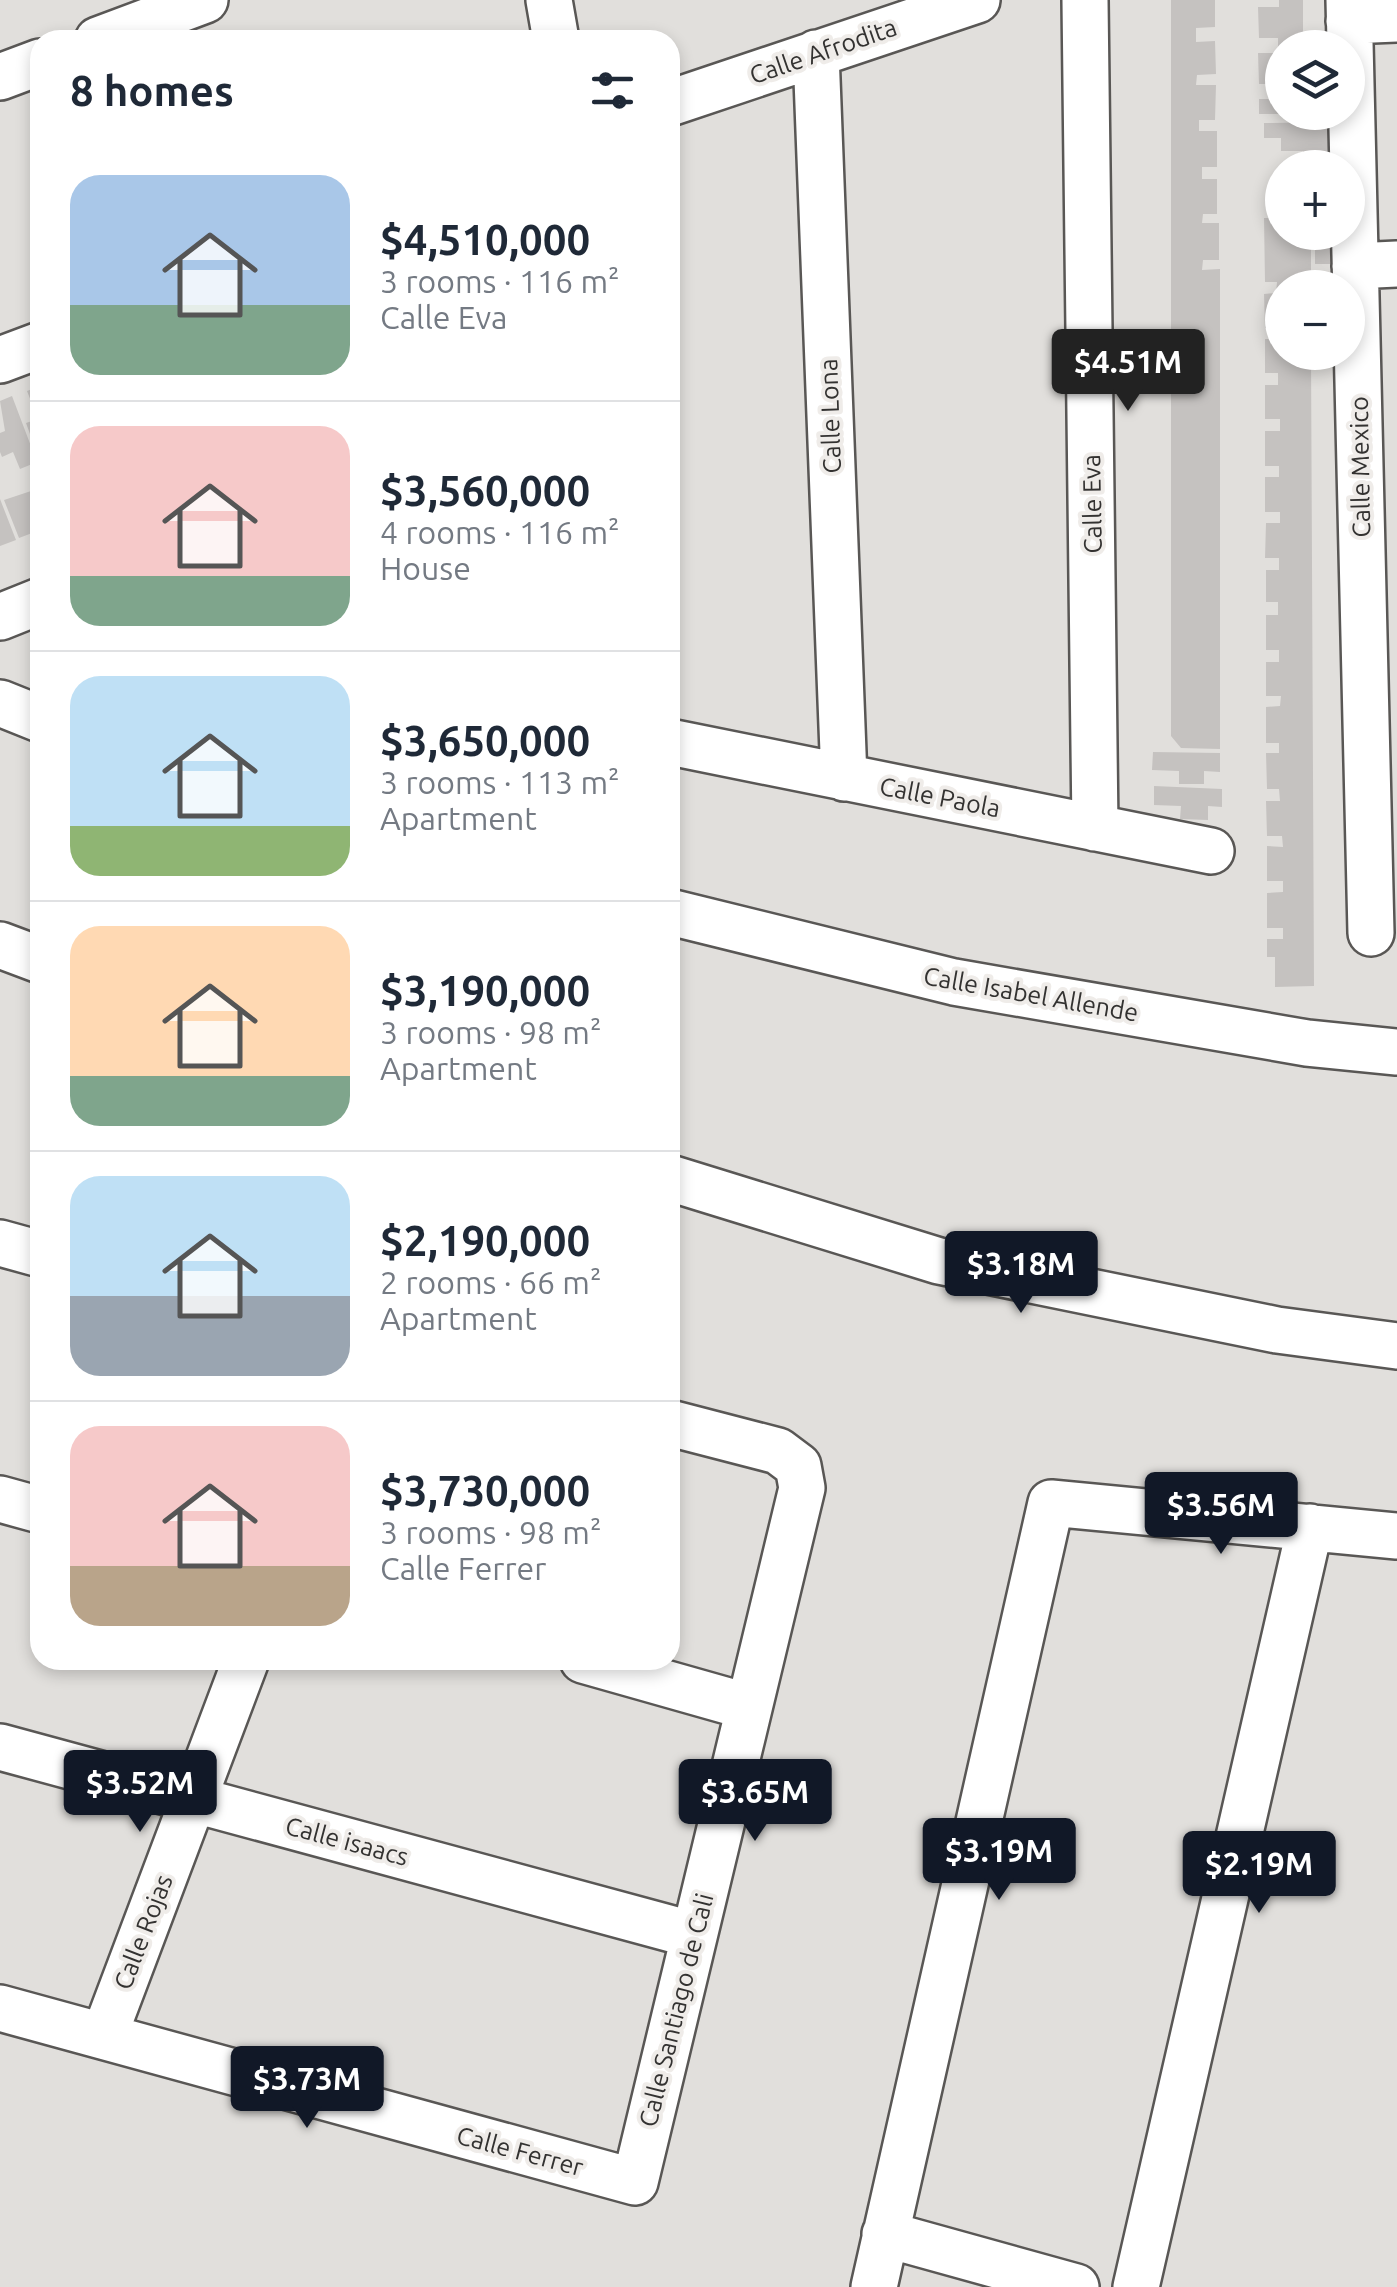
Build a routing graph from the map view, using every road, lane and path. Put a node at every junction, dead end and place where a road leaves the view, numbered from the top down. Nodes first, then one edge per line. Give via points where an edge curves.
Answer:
1 (205, 0) edge
2 (549, 0) edge
3 (977, 0) edge
4 (1084, 0) edge
5 (1349, 10) edge
6 (1397, 19) edge
7 (125, 30) edge
8 (554, 30) edge
9 (816, 53) junction
10 (30, 66) edge
11 (0, 77) edge
12 (680, 100) edge
13 (1376, 265) edge
14 (30, 349) edge
15 (0, 360) edge
16 (1379, 528) edge
17 (30, 605) edge
18 (0, 617) edge
19 (0, 703) edge
20 (30, 715) edge
21 (680, 744) edge
22 (844, 778) junction
23 (1382, 788) edge
24 (1095, 828) junction
25 (1211, 850) dead end
26 (680, 914) edge
27 (1372, 933) dead end
28 (0, 945) edge
29 (30, 956) edge
30 (1397, 1052) edge
31 (680, 1181) edge
32 (0, 1243) edge
33 (30, 1251) edge
34 (1397, 1346) edge
35 (680, 1426) edge
36 (0, 1499) edge
37 (30, 1507) edge
38 (1310, 1528) junction
39 (1397, 1536) edge
40 (242, 1670) edge
41 (618, 1670) edge
42 (749, 1707) junction
43 (0, 1747) edge
44 (194, 1799) junction
45 (694, 1935) junction
46 (0, 2008) edge
47 (104, 2036) junction
48 (635, 2182) joint
49 (885, 2234) junction
50 (874, 2287) edge
51 (1076, 2287) edge
52 (1136, 2287) edge

1 - 7 street
2 - 8 street
3 - 9 street, Calle Afrodita
4 - 24 street, Calle Eva
5 - 6 street
5 - 13 street, Calle Mexico
9 - 12 street, Calle Afrodita
9 - 22 street, Calle Lona
10 - 11 street
13 - 16 street, Calle Mexico
14 - 15 street
16 - 23 street, Calle Mexico
17 - 18 street
19 - 20 street
21 - 22 street, Calle Paola
22 - 24 street, Calle Paola
23 - 27 street, Calle Mexico
24 - 25 street, Calle Paola
26 - 30 street, Calle Isabel Allende via 954,982
28 - 29 street
31 - 34 street via 939,1262 1277,1330
32 - 33 street
35 - 42 street, Calle Santiago de Cali via 778,1452 798,1466 802,1488
36 - 37 street
38 - 39 street
38 - 49 street via 1052,1503
38 - 52 street
40 - 44 street, Calle Rojas
41 - 42 street
42 - 45 street, Calle Santiago de Cali
43 - 44 street, Calle isaacs
44 - 45 street, Calle isaacs
44 - 47 street, Calle Rojas
45 - 48 street, Calle Santiago de Cali
46 - 47 street, Calle Ferrer
47 - 48 street, Calle Ferrer
49 - 50 street
49 - 51 street

